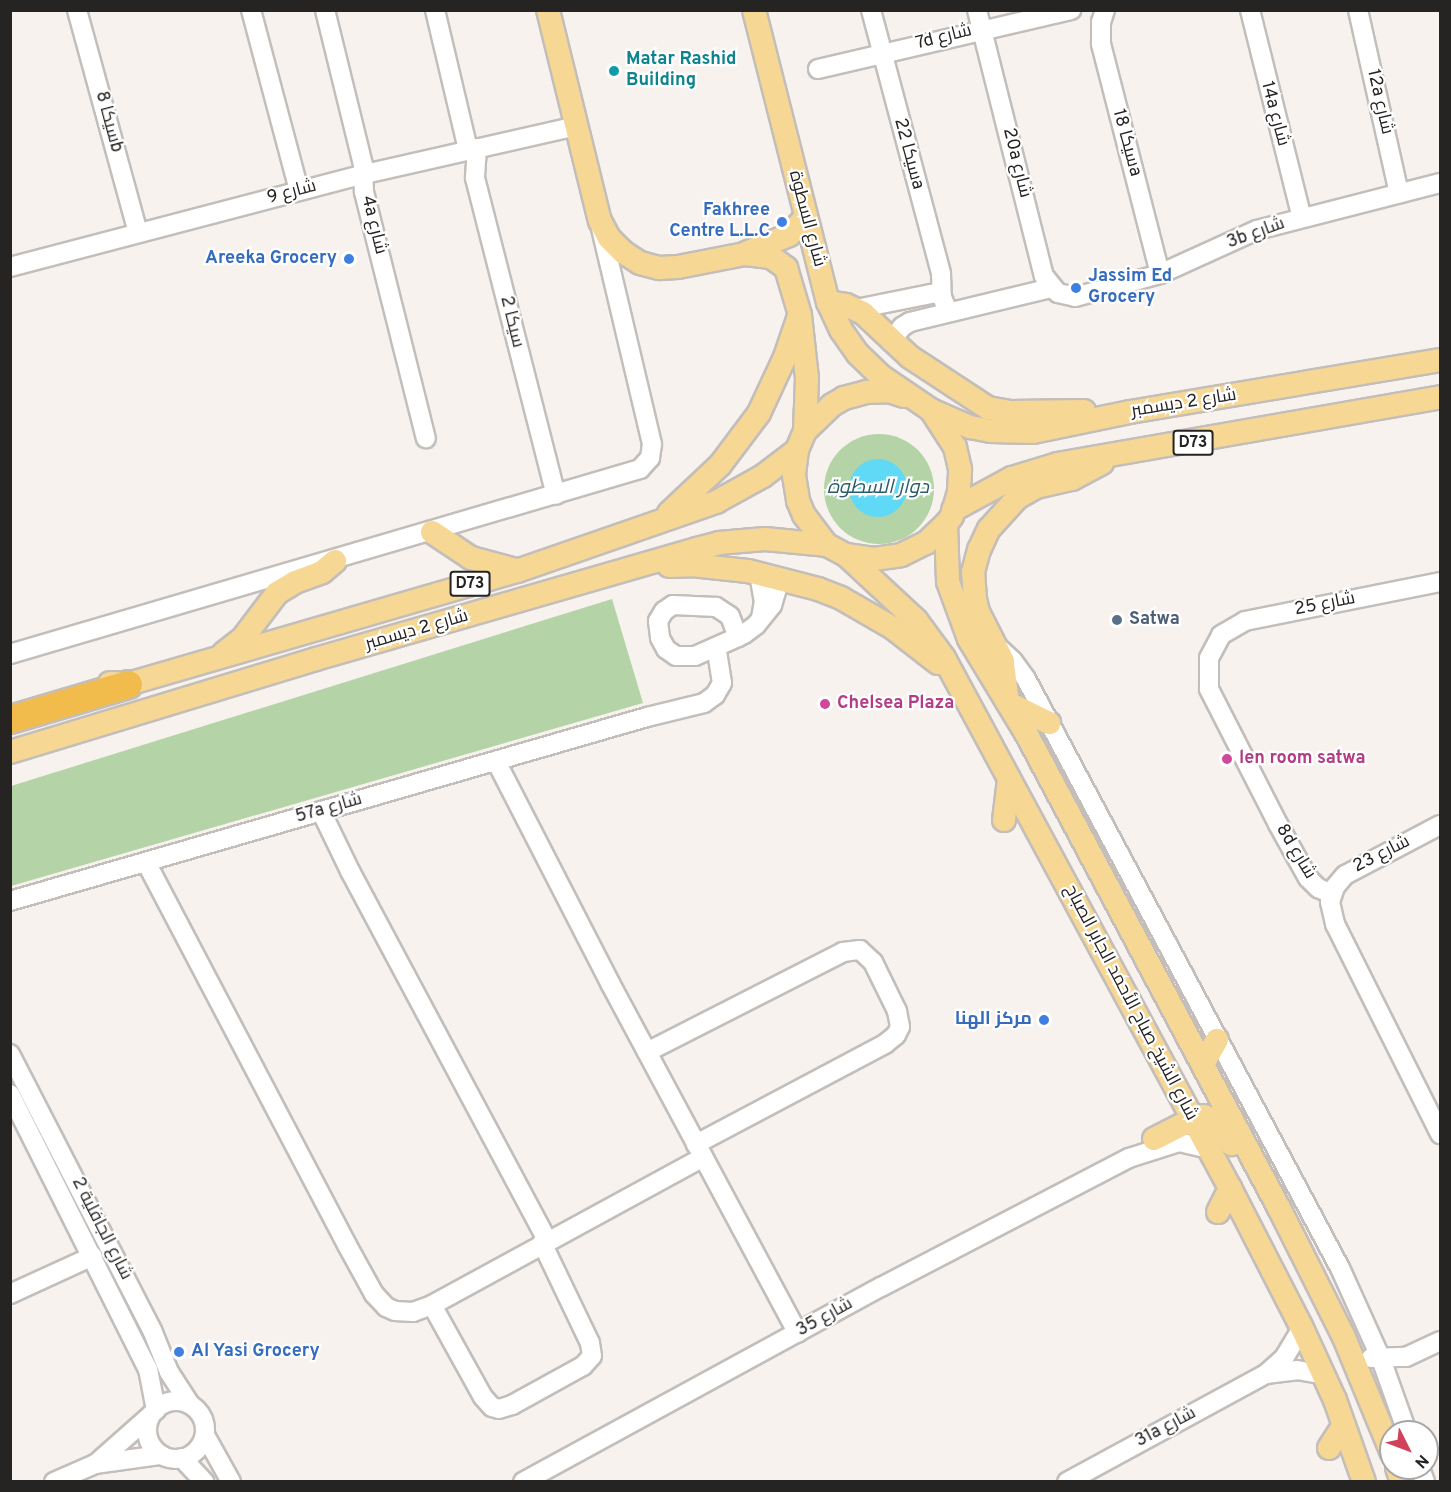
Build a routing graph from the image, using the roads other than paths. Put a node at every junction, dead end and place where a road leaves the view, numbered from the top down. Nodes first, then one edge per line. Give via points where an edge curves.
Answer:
1 (77, 10) edge
2 (250, 10) edge
3 (325, 10) edge
4 (435, 10) edge
5 (548, 10) edge
6 (754, 10) edge
7 (871, 10) edge
8 (977, 10) edge
9 (1071, 10) edge
10 (1105, 10) edge
11 (1250, 10) edge
12 (1358, 10) edge
13 (982, 29) junction
14 (882, 54) junction
15 (818, 69) dead end
16 (576, 126) junction
17 (472, 149) junction
18 (365, 174) junction
19 (1440, 183) edge
20 (299, 191) junction
21 (1399, 193) junction
22 (805, 218) junction
23 (1302, 218) junction
24 (600, 221) junction
25 (138, 233) junction
26 (745, 254) junction
27 (10, 267) edge
28 (1160, 274) junction
29 (1051, 288) junction
30 (828, 302) junction
31 (944, 304) junction
32 (856, 309) junction
33 (800, 315) junction
34 (891, 342) junction
35 (1440, 360) edge
36 (1440, 397) edge
37 (911, 398) junction
38 (931, 410) junction
39 (1130, 412) junction
40 (426, 438) dead end
41 (801, 440) junction
42 (1115, 456) junction
43 (556, 495) junction
44 (950, 517) junction
45 (659, 522) junction
46 (432, 532) junction
47 (837, 550) junction
48 (335, 561) junction
49 (640, 566) junction
50 (517, 571) junction
51 (769, 576) junction
52 (1440, 582) edge
53 (738, 637) junction
54 (1216, 642) joint
55 (996, 645) junction
56 (711, 649) junction
57 (10, 654) edge
58 (216, 658) junction
59 (955, 678) junction
60 (128, 684) junction
61 (1008, 703) junction
62 (10, 705) edge
63 (10, 719) edge
64 (1049, 723) junction
65 (10, 752) edge
66 (496, 761) junction
67 (1009, 779) junction
68 (321, 811) junction
69 (1004, 820) dead end
70 (1440, 825) edge
71 (146, 862) junction
72 (1332, 894) junction
73 (10, 901) edge
74 (1217, 1040) junction
75 (647, 1052) junction
76 (10, 1054) edge
77 (1203, 1064) junction
78 (10, 1094) edge
79 (1181, 1098) junction
80 (1192, 1119) junction
81 (1437, 1120) edge
82 (1440, 1134) edge
83 (1154, 1139) junction
84 (1209, 1149) junction
85 (700, 1150) junction
86 (1129, 1158) junction
87 (1230, 1188) junction
88 (1279, 1208) junction
89 (1218, 1212) dead end
90 (544, 1241) junction
91 (93, 1256) junction
92 (10, 1294) edge
93 (432, 1305) junction
94 (1302, 1328) junction
95 (798, 1333) junction
96 (1440, 1341) edge
97 (1351, 1353) junction
98 (1406, 1357) junction
99 (1381, 1359) junction
100 (1266, 1374) junction
101 (1324, 1375) junction
102 (1388, 1378) junction
103 (190, 1404) junction
104 (1375, 1408) junction
105 (153, 1412) junction
106 (1379, 1420) edge
107 (1403, 1420) edge
108 (1344, 1425) junction
109 (205, 1435) junction
110 (1329, 1448) dead end
111 (161, 1455) junction
112 (182, 1458) junction
113 (95, 1464) junction
114 (54, 1482) edge
115 (204, 1482) edge
116 (231, 1482) edge
117 (523, 1482) edge
118 (1066, 1482) edge
119 (1364, 1482) edge

1 - 25 street, سيكا 8b
2 - 20 street
3 - 18 street, 4a شارع
4 - 17 street, سيكا 2
5 - 16 main road, شارع السطوة
6 - 22 main road, شارع السطوة
7 - 14 street, سيكا 22a
8 - 13 street, 20a شارع
9 - 13 street, 7d شارع
10 - 28 street, سيكا 18a via 1101,44
11 - 23 street, 14a شارع
12 - 21 street, 12a شارع
13 - 14 street, 7d شارع
13 - 29 street, 20a شارع via 1044,276
14 - 15 street, 7d شارع
14 - 31 street, سيكا 22a via 941,274
16 - 17 street, شارع 9
16 - 24 main road, شارع السطوة
17 - 18 street, شارع 9
17 - 43 street, سيكا 2 via 475,178
18 - 20 street, شارع 9
18 - 40 street, 4a شارع via 364,192
19 - 21 street, 3b شارع
20 - 25 street, شارع 9
21 - 23 street, 3b شارع
22 - 26 main road via 789,235
22 - 30 main road, شارع السطوة
23 - 28 street, 3b شارع via 1242,236
24 - 26 main road, شارع السطوة via 622,252 659,268
24 - 43 street, شارع السطوة via 652,444 650,458 634,471
25 - 27 street, شارع 9
26 - 33 main road, شارع السطوة via 771,257 786,268
28 - 29 street, 3b شارع via 1075,297
29 - 31 street
30 - 32 main road
30 - 37 main road, شارع السطوة via 858,354
31 - 32 street via 932,293
31 - 34 street via 906,324
32 - 34 main road
33 - 41 main road, شارع السطوة via 807,360
33 - 45 main road via 773,387 735,447 704,482
34 - 39 main road via 988,408 1011,412
35 - 39 main road, شارع 2 ديسمبر / D73
36 - 42 main road, D73
37 - 38 main road
37 - 41 main road via 889,392 866,392 844,398 832,405
38 - 39 main road, شارع 2 ديسمبر / D73 via 970,427 1012,433 1065,427
38 - 44 main road via 945,428 957,458 959,491
41 - 45 main road, شارع 2 ديسمبر / D73 via 740,490
41 - 47 main road via 794,476 798,501 804,515
42 - 44 main road, D73 via 1058,464 1012,478
42 - 55 main road via 1072,479 1026,492 1008,505 989,529 976,558 973,586 978,612
43 - 46 street
44 - 47 main road via 926,543 901,555 874,559
44 - 61 main road, شارع الشيخ صباح الأحمد الجابر الصباح via 945,562 953,602 969,639
45 - 50 main road, شارع 2 ديسمبر / D73
46 - 48 street
46 - 50 main road via 471,558
47 - 49 main road, شارع 2 ديسمبر / D73 via 788,539 742,540
47 - 59 main road, شارع الشيخ صباح الأحمد الجابر الصباح via 916,620
48 - 57 street
48 - 58 main road via 322,572 277,593 243,638
49 - 51 main road via 692,565
49 - 65 main road, شارع 2 ديسمبر / D73
50 - 58 main road, شارع 2 ديسمبر / D73
51 - 53 street via 761,620
51 - 59 main road via 833,595 865,611
52 - 54 street, شارع 25 via 1245,621 1228,629
53 - 56 street
53 - 56 street via 730,616 716,607 678,603 664,611 658,626 666,649 683,657
54 - 72 street, 8d شارع via 1207,668 1209,689 1304,872 1318,888
55 - 61 main road via 1003,661
55 - 64 street via 1020,670
56 - 66 street, 57a شارع via 722,676 715,695 704,703
58 - 60 main road, شارع 2 ديسمبر / D73
59 - 67 main road, شارع الشيخ صباح الأحمد الجابر الصباح
60 - 62 main road, شارع 2 ديسمبر / D73 via 78,687
60 - 63 highway
61 - 64 main road
61 - 77 main road, شارع الشيخ صباح الأحمد الجابر الصباح
64 - 74 street
66 - 68 street, 57a شارع
66 - 75 street
67 - 69 main road
67 - 79 main road, شارع الشيخ صباح الأحمد الجابر الصباح
68 - 71 street, 57a شارع
68 - 90 street
70 - 72 street, شارع 23 via 1351,870 1339,880
71 - 73 street, 57a شارع
71 - 93 street via 374,1294 394,1311 413,1312
72 - 81 street, 8d شارع via 1330,910 1335,924
74 - 77 main road
74 - 99 street via 1340,1268
75 - 85 street
75 - 85 street via 843,952 860,950 873,962 897,1011 900,1027 896,1035
76 - 103 street, شارع الجافلية 2 via 170,1372
77 - 88 main road, شارع الشيخ صباح الأحمد الجابر الصباح
78 - 91 street, شارع الجافلية 2
79 - 80 main road, شارع الشيخ صباح الأحمد الجابر الصباح
79 - 83 street, شارع 35 via 1174,1117
80 - 83 main road
80 - 84 main road, شارع الشيخ صباح الأحمد الجابر الصباح
80 - 88 main road via 1209,1117 1218,1122 1259,1195
81 - 82 street, 8d شارع
83 - 86 street, شارع 35
84 - 86 street, شارع 35 via 1179,1142
84 - 87 main road, شارع الشيخ صباح الأحمد الجابر الصباح
85 - 90 street
85 - 95 street
86 - 95 street, شارع 35
87 - 89 main road
87 - 94 main road, شارع الشيخ صباح الأحمد الجابر الصباح
88 - 97 main road, شارع الشيخ صباح الأحمد الجابر الصباح
90 - 93 street
90 - 93 street via 590,1343 592,1356 583,1366 506,1408 492,1407
91 - 92 street
91 - 105 street, شارع الجافلية 2 via 148,1369
94 - 100 street, 31a شارع via 1284,1358
94 - 101 main road, شارع الشيخ صباح الأحمد الجابر الصباح
95 - 117 street, شارع 35
96 - 98 street
97 - 99 street
97 - 104 main road, شارع الشيخ صباح الأحمد الجابر الصباح
98 - 99 street
98 - 102 street
99 - 102 street
100 - 101 street, 31a شارع via 1298,1370
100 - 118 street, 31a شارع
101 - 108 main road, شارع الشيخ صباح الأحمد الجابر الصباح
102 - 104 street
102 - 107 street
103 - 105 street via 172,1401
103 - 109 street via 202,1417
104 - 106 main road, شارع الشيخ صباح الأحمد الجابر الصباح
105 - 111 street via 148,1437
105 - 113 street
108 - 110 main road
108 - 119 main road, شارع الشيخ صباح الأحمد الجابر الصباح
109 - 112 street via 197,1450
109 - 116 street
111 - 112 street
111 - 113 street
112 - 115 street
113 - 114 street

